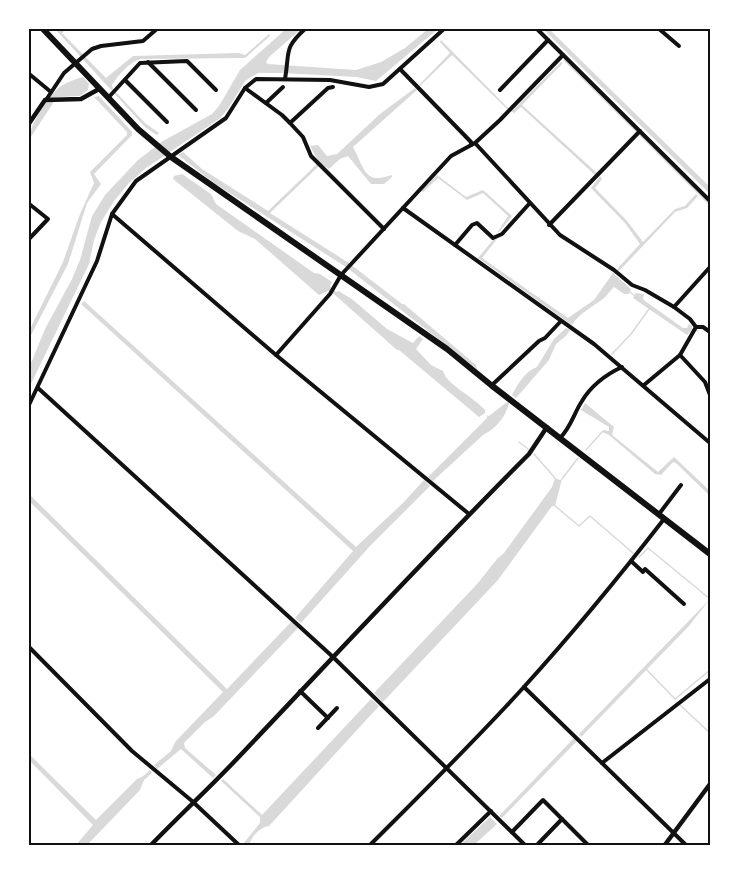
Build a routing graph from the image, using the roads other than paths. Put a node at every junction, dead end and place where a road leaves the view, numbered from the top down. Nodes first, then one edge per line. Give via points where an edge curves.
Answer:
1 (42, 28) edge
2 (158, 28) edge
3 (306, 28) edge
4 (445, 28) edge
5 (536, 28) edge
6 (658, 28) edge
7 (548, 40) junction
8 (679, 46) dead end
9 (563, 55) junction
10 (77, 61) junction
11 (148, 62) junction
12 (400, 69) junction
13 (28, 73) edge
14 (285, 79) junction
15 (125, 80) junction
16 (283, 87) dead end
17 (333, 87) dead end
18 (99, 88) junction
19 (245, 88) junction
20 (216, 90) dead end
21 (500, 90) dead end
22 (51, 92) junction
23 (110, 96) junction
24 (45, 100) junction
25 (266, 103) junction
26 (196, 110) dead end
27 (167, 122) dead end
28 (290, 123) junction
29 (28, 125) edge
30 (638, 133) junction
31 (473, 144) junction
32 (171, 157) junction
33 (711, 201) edge
34 (28, 203) edge
35 (530, 204) junction
36 (403, 208) junction
37 (112, 214) junction
38 (549, 225) junction
39 (384, 229) junction
40 (28, 240) edge
41 (455, 245) junction
42 (711, 267) edge
43 (343, 273) junction
44 (674, 307) junction
45 (561, 321) junction
46 (696, 327) junction
47 (711, 332) edge
48 (276, 355) junction
49 (680, 355) junction
50 (622, 367) junction
51 (491, 385) junction
52 (644, 385) junction
53 (38, 388) junction
54 (711, 395) edge
55 (28, 407) edge
56 (547, 427) junction
57 (560, 438) junction
58 (711, 443) edge
59 (681, 485) dead end
60 (469, 514) junction
61 (662, 516) junction
62 (711, 554) edge
63 (631, 561) junction
64 (684, 604) dead end
65 (28, 646) edge
66 (333, 657) junction
67 (711, 680) edge
68 (524, 687) junction
69 (300, 691) junction
70 (337, 708) dead end
71 (328, 718) junction
72 (318, 728) dead end
73 (602, 762) junction
74 (447, 768) junction
75 (711, 783) edge
76 (192, 801) junction
77 (491, 811) junction
78 (562, 819) junction
79 (512, 832) junction
80 (674, 832) junction
81 (583, 840) junction
82 (150, 846) edge
83 (240, 846) edge
84 (369, 846) edge
85 (455, 846) edge
86 (526, 846) edge
87 (536, 846) edge
88 (577, 846) edge
89 (589, 846) edge
90 (664, 846) edge
91 (687, 846) edge

1 - 10 highway
2 - 10 street via 143,41 101,46
3 - 14 street via 287,50
4 - 12 street
5 - 7 street
6 - 8 street
7 - 9 street
7 - 21 street
9 - 30 street
9 - 31 street
10 - 18 highway
10 - 22 street
11 - 15 street via 140,63
11 - 20 street via 187,60
11 - 26 street
12 - 14 street via 383,84 369,87 330,80
12 - 31 street
13 - 22 street
14 - 19 street via 256,79
15 - 23 street
15 - 27 street
16 - 25 street
17 - 28 street
18 - 23 highway
18 - 24 street via 81,99
19 - 25 street
19 - 32 street via 226,118
22 - 24 street
23 - 32 highway
24 - 29 street
25 - 28 street
28 - 39 street via 303,137 311,156
30 - 33 street
30 - 38 street
31 - 35 street
31 - 36 street via 451,156
32 - 37 street via 136,181
32 - 43 highway
34 - 40 street via 48,219
35 - 38 street
35 - 41 street via 502,234 493,238 477,223
36 - 39 street
36 - 41 street
37 - 48 street
37 - 53 street via 98,261
38 - 44 street via 632,285
39 - 43 street
41 - 45 street
42 - 44 street
43 - 48 street via 330,294
43 - 51 highway
44 - 46 street
45 - 50 street
45 - 51 street
46 - 47 street
46 - 49 street
48 - 60 street
49 - 52 street
49 - 54 street via 705,382
50 - 52 street
50 - 57 street via 595,385
51 - 56 highway
52 - 58 street
53 - 55 street
53 - 66 street
56 - 57 highway
56 - 60 street via 529,454
57 - 61 highway
59 - 61 street
60 - 66 street
61 - 62 highway
61 - 63 street
63 - 64 street
63 - 68 street
65 - 76 street via 132,751
66 - 69 street
66 - 74 street
67 - 73 street
68 - 73 street
68 - 74 street
69 - 71 street
69 - 76 street
70 - 71 street
71 - 72 street
73 - 80 street
74 - 77 street
74 - 84 street
75 - 80 street
76 - 82 street
76 - 83 street
77 - 79 street
77 - 85 street
78 - 79 street via 543,800
78 - 81 street
78 - 87 street
79 - 86 street
80 - 90 street
80 - 91 street
81 - 88 street
81 - 89 street

